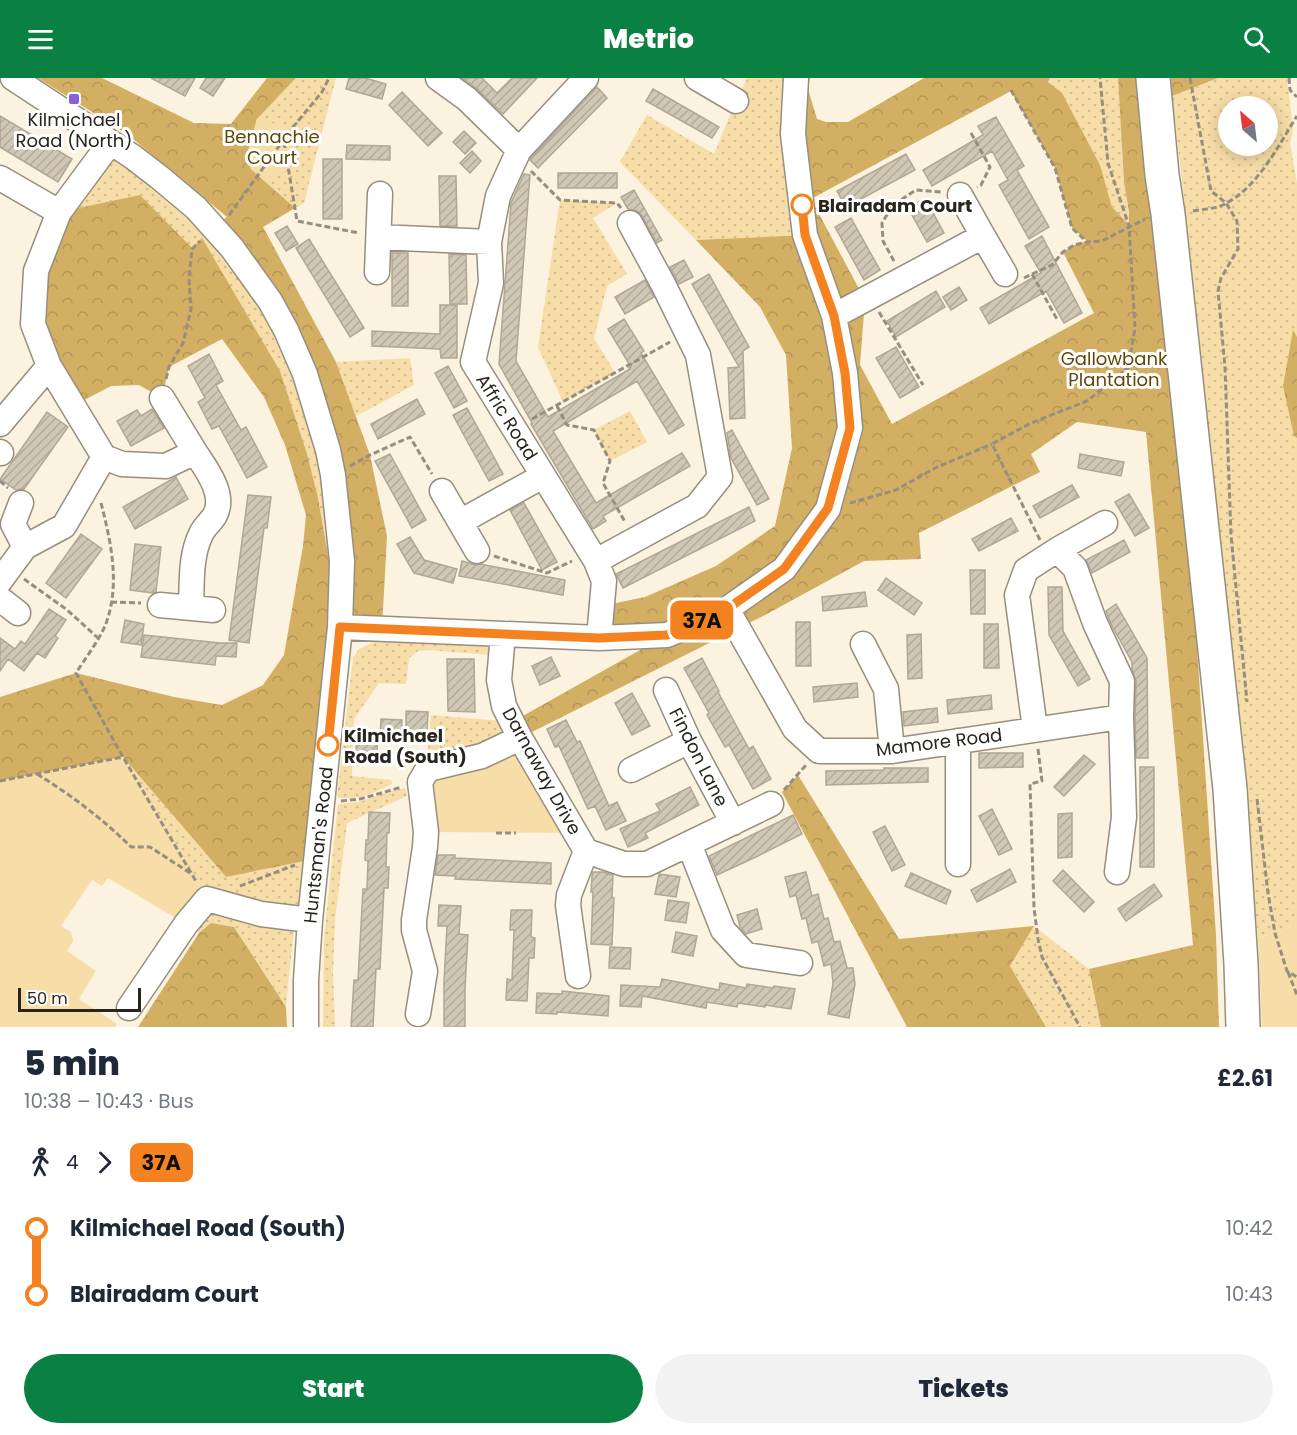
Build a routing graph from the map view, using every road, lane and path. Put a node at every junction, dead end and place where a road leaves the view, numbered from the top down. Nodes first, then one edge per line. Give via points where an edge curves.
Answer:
1 (12, 78) edge
2 (329, 78) edge
3 (438, 78) edge
4 (586, 78) edge
5 (697, 78) edge
6 (796, 78) edge
7 (1100, 78) edge
8 (1153, 78) edge
9 (1190, 78) edge
10 (1289, 78) edge
11 (1011, 90) dead end
12 (1297, 98) edge
13 (736, 101) dead end
14 (1297, 116) edge
15 (971, 133) dead end
16 (284, 141) junction
17 (110, 143) junction
18 (518, 153) junction
19 (0, 178) edge
20 (380, 194) dead end
21 (960, 195) junction
22 (1226, 203) junction
23 (59, 212) junction
24 (1168, 214) junction
25 (630, 222) joint
26 (1129, 226) junction
27 (213, 227) junction
28 (982, 236) junction
29 (379, 237) junction
30 (489, 242) junction
31 (1087, 242) junction
32 (192, 249) dead end
33 (377, 272) dead end
34 (1005, 274) joint
35 (1032, 274) junction
36 (904, 279) junction
37 (871, 297) junction
38 (834, 316) junction
39 (1058, 321) dead end
40 (687, 333) junction
41 (49, 366) junction
42 (923, 385) dead end
43 (162, 398) joint
44 (556, 406) junction
45 (0, 424) edge
46 (514, 429) junction
47 (992, 444) junction
48 (195, 452) junction
49 (363, 459) dead end
50 (99, 466) junction
51 (543, 476) junction
52 (442, 491) joint
53 (21, 503) dead end
54 (828, 508) junction
55 (460, 522) junction
56 (1105, 523) dead end
57 (635, 540) junction
58 (25, 547) junction
59 (477, 550) joint
60 (1052, 553) junction
61 (593, 557) junction
62 (5, 575) edge
63 (111, 602) junction
64 (160, 604) joint
65 (727, 609) junction
66 (340, 627) junction
67 (503, 634) junction
68 (98, 638) junction
69 (599, 638) junction
70 (863, 644) dead end
71 (666, 690) dead end
72 (1248, 712) dead end
73 (1121, 717) junction
74 (1035, 729) junction
75 (520, 738) junction
76 (689, 741) junction
77 (958, 741) junction
78 (819, 751) junction
79 (892, 751) junction
80 (123, 757) junction
81 (631, 770) dead end
82 (36, 774) junction
83 (0, 781) edge
84 (420, 782) junction
85 (323, 793) junction
86 (1256, 793) dead end
87 (771, 804) joint
88 (733, 823) junction
89 (496, 833) dead end
90 (516, 833) dead end
91 (689, 844) junction
92 (586, 851) junction
93 (305, 861) dead end
94 (958, 864) dead end
95 (1117, 872) dead end
96 (192, 874) junction
97 (240, 886) dead end
98 (207, 899) junction
99 (310, 920) junction
100 (800, 963) dead end
101 (1287, 971) junction
102 (578, 976) dead end
103 (1297, 977) edge
104 (1297, 995) edge
105 (129, 1008) dead end
106 (418, 1014) dead end
107 (306, 1027) edge
108 (1080, 1027) edge
109 (1243, 1027) edge

1 - 17 street, Huntsman's Road
2 - 16 path
3 - 18 street via 467,99
4 - 18 street, Affric Road
5 - 13 street
6 - 38 street via 793,134 805,235
7 - 26 path via 1108,163
8 - 24 highway
9 - 22 path via 1211,191
10 - 12 path via 1290,90
11 - 31 path via 1055,168 1072,228
14 - 22 path via 1262,170
15 - 21 path via 990,167 981,185
16 - 27 path via 228,217
16 - 29 path via 297,221
17 - 23 street
17 - 27 street, Huntsman's Road via 183,196
18 - 25 path via 560,200 617,203
18 - 30 street, Affric Road via 498,196
19 - 23 street
20 - 29 street
21 - 28 street
21 - 36 path via 916,190 893,205 882,223 883,241
22 - 24 path
22 - 72 path via 1237,221 1238,249 1218,291 1231,535
23 - 41 street via 36,271 33,324
24 - 26 path via 1154,215
24 - 109 highway via 1230,789
25 - 40 street
26 - 31 path via 1102,241
26 - 47 path via 1135,327 1128,368 1087,401 1031,423
27 - 66 street, Huntsman's Road via 270,301 305,375 328,450 336,499 342,561
28 - 34 street
28 - 36 street
29 - 30 street
29 - 33 street
30 - 46 street, Affric Road via 491,283 473,362
31 - 35 path via 1074,245 1052,265
32 - 43 path via 190,309 183,343 169,367
34 - 35 path via 1022,279
35 - 39 path
36 - 37 street
37 - 38 street
37 - 42 path
38 - 54 street via 850,428
40 - 44 path
40 - 57 street via 698,355 720,477 697,506
41 - 45 street
41 - 50 street
43 - 48 street
44 - 46 path
44 - 57 path via 567,425 594,430 610,461 603,483
46 - 51 street, Affric Road
47 - 54 path via 896,490
47 - 60 path
48 - 50 street via 166,466
48 - 64 street via 219,495 216,514 201,533 194,557 202,609
49 - 52 path via 410,437
50 - 58 street via 64,526
50 - 63 path via 113,560
51 - 55 street
51 - 61 street, Affric Road
52 - 55 street
53 - 58 street via 13,524
54 - 65 street via 784,569
55 - 59 street
56 - 60 street
57 - 61 street
58 - 62 street
59 - 61 path via 547,573
60 - 73 street via 1076,568 1122,681
60 - 74 street via 1026,570 1017,595
61 - 69 street, Affric Road via 604,581
62 - 68 path via 66,609
63 - 64 path
63 - 68 path
65 - 69 street via 667,635
65 - 78 street via 795,729
66 - 67 street
66 - 85 street, Huntsman's Road
67 - 69 street
67 - 75 street, Darnaway Drive via 500,693
68 - 80 path via 76,673
70 - 79 street via 886,689
71 - 76 street, Findon Lane
73 - 74 street, Mamore Road
73 - 95 street via 1124,818
74 - 77 street, Mamore Road
74 - 108 path via 1042,781 1030,784 1038,939 1042,957
75 - 84 street via 482,756 432,768
75 - 92 street, Darnaway Drive
76 - 81 street
76 - 88 street, Findon Lane
77 - 79 street, Mamore Road
77 - 94 street
78 - 79 street, Mamore Road
78 - 87 path
80 - 82 path
80 - 96 path
82 - 83 path
82 - 96 path via 69,794 131,847 150,847
84 - 85 path via 336,802 335,793
84 - 106 street via 426,832 414,930 425,971
85 - 99 street, Huntsman's Road
86 - 101 path via 1268,893
87 - 88 street, Darnaway Drive
88 - 91 street, Darnaway Drive
89 - 90 path
91 - 92 street, Darnaway Drive via 647,864 624,864
91 - 100 street via 723,930 746,955
92 - 102 street via 568,905
93 - 97 path
96 - 98 path
98 - 99 street via 261,914
98 - 105 street
99 - 107 street, Huntsman's Road
101 - 103 path
101 - 104 path

